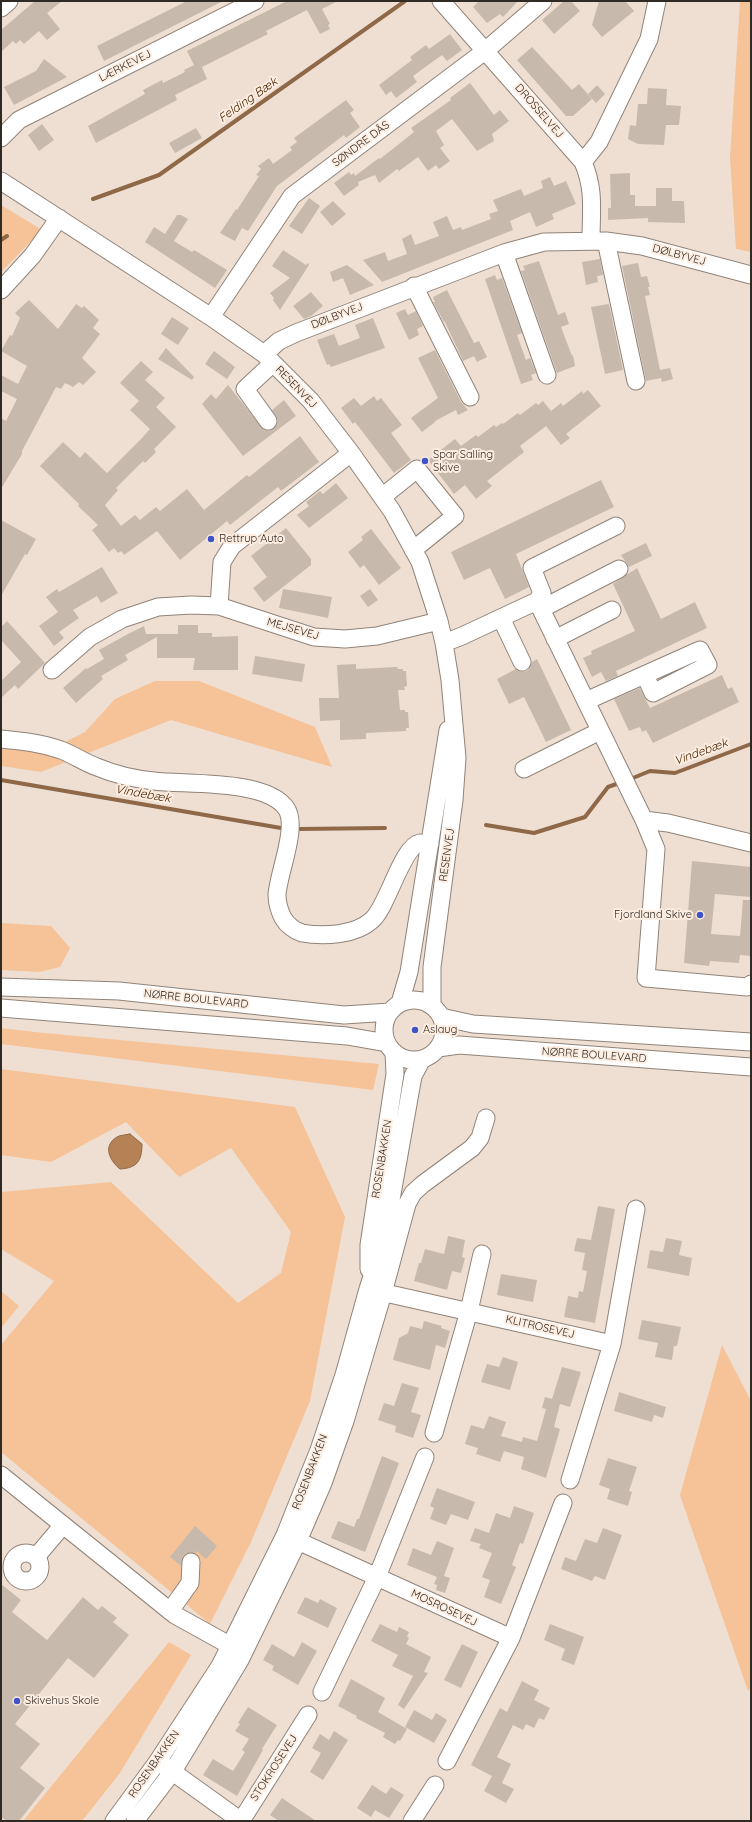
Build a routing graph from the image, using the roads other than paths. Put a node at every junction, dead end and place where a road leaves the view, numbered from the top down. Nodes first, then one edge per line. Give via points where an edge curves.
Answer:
1 (9, 1) edge
2 (255, 1) edge
3 (440, 1) edge
4 (543, 1) edge
5 (657, 1) edge
6 (1, 8) edge
7 (485, 51) junction
8 (1, 138) edge
9 (583, 162) junction
10 (1, 181) edge
11 (59, 218) junction
12 (598, 241) junction
13 (504, 253) junction
14 (751, 275) edge
15 (414, 286) junction
16 (1, 290) edge
17 (211, 317) junction
18 (269, 358) junction
19 (548, 375) dead end
20 (636, 381) dead end
21 (470, 397) dead end
22 (268, 421) dead end
23 (352, 453) junction
24 (382, 497) junction
25 (616, 526) dead end
26 (413, 550) junction
27 (619, 569) dead end
28 (539, 605) junction
29 (220, 606) junction
30 (612, 610) dead end
31 (501, 618) junction
32 (439, 620) junction
33 (555, 639) junction
34 (444, 643) junction
35 (522, 662) dead end
36 (52, 670) dead end
37 (645, 675) dead end
38 (586, 701) junction
39 (452, 704) junction
40 (600, 731) junction
41 (1, 739) edge
42 (524, 769) dead end
43 (644, 820) junction
44 (751, 843) edge
45 (430, 844) junction
46 (751, 984) edge
47 (1, 987) edge
48 (395, 1007) junction
49 (1, 1008) edge
50 (437, 1012) junction
51 (751, 1042) edge
52 (390, 1048) junction
53 (438, 1048) junction
54 (422, 1059) junction
55 (751, 1067) edge
56 (486, 1118) dead end
57 (636, 1209) dead end
58 (482, 1254) dead end
59 (376, 1291) junction
60 (469, 1311) junction
61 (612, 1344) junction
62 (434, 1433) dead end
63 (425, 1457) dead end
64 (1, 1475) edge
65 (570, 1480) dead end
66 (563, 1503) dead end
67 (63, 1525) junction
68 (291, 1538) junction
69 (36, 1557) dead end
70 (191, 1562) dead end
71 (377, 1577) junction
72 (170, 1611) junction
73 (511, 1638) junction
74 (231, 1646) junction
75 (322, 1692) dead end
76 (308, 1715) dead end
77 (158, 1761) junction
78 (447, 1761) dead end
79 (173, 1771) junction
80 (435, 1785) dead end
81 (114, 1821) edge
82 (135, 1821) edge
83 (241, 1821) edge
84 (412, 1821) edge

1 - 6 street
2 - 8 street, LÆRKEVEJ via 19,120
3 - 7 street, DROSSELVEJ
4 - 7 street, SØNDRE DÅS
5 - 9 street via 649,39 599,142
7 - 9 street, DROSSELVEJ
7 - 17 street, SØNDRE DÅS via 292,196
9 - 12 street, DROSSELVEJ via 590,178
10 - 11 street, RESENVEJ
11 - 16 street via 33,255
11 - 17 street, RESENVEJ
12 - 13 street, DØLBYVEJ via 544,242
12 - 14 street, DØLBYVEJ via 642,246
12 - 20 street
13 - 15 street, DØLBYVEJ
13 - 19 street
15 - 18 street, DØLBYVEJ via 296,332 279,341
15 - 21 street
17 - 18 street, RESENVEJ
18 - 22 street, DØLBYVEJ via 245,389
18 - 23 street, RESENVEJ via 311,401
23 - 24 street, RESENVEJ
23 - 29 street via 232,546 222,562
24 - 26 street, RESENVEJ
24 - 26 street via 417,469 455,516
25 - 28 street via 532,568 542,593
26 - 32 street, RESENVEJ via 420,562
27 - 28 street
28 - 31 street
28 - 33 street
29 - 32 street, MEJSEVEJ via 314,637 345,639 377,636
29 - 36 street, MEJSEVEJ via 158,607 122,618 90,637
30 - 33 street
31 - 34 street
31 - 35 street
32 - 34 street, RESENVEJ
33 - 38 street
34 - 39 street, RESENVEJ
37 - 38 street
38 - 40 street
39 - 45 street, RESENVEJ
39 - 50 street, RESENVEJ via 457,758 454,800 432,967
40 - 42 street
40 - 43 street
41 - 45 street via 34,742 132,779 221,784 260,792 274,798 286,808 291,820 277,895 280,912 287,924 301,932 328,935 360,929 374,919 403,860 412,848 419,843
43 - 44 street via 668,823
43 - 46 street via 656,849 646,978 747,987
45 - 48 street, RESENVEJ via 409,972
47 - 48 street, NØRRE BOULEVARD via 119,991 344,1015
48 - 50 street via 417,1000
48 - 52 street via 384,1027
49 - 52 street via 347,1036
50 - 51 street, NØRRE BOULEVARD via 473,1024
50 - 53 street via 444,1033
52 - 54 street via 407,1059
52 - 59 street, ROSENBAKKEN via 395,1074 369,1245
53 - 54 street
53 - 55 street, NØRRE BOULEVARD via 459,1045
54 - 59 street, ROSENBAKKEN via 413,1076
56 - 59 street via 480,1138 472,1148 413,1193
57 - 61 street
58 - 60 street
59 - 60 street, KLITROSEVEJ
59 - 68 street, ROSENBAKKEN via 344,1375
60 - 61 street, KLITROSEVEJ
60 - 62 street
61 - 65 street
63 - 71 street
64 - 67 street
66 - 73 street
67 - 69 street
67 - 72 street
68 - 71 street, MOSROSEVEJ
68 - 74 street, ROSENBAKKEN
68 - 79 street via 240,1660
70 - 72 street via 190,1583
71 - 73 street, MOSROSEVEJ
71 - 75 street
72 - 74 street via 188,1624
73 - 78 street
74 - 77 street, ROSENBAKKEN
76 - 83 street, STOKROSEVEJ
77 - 79 street, STOKROSEVEJ
77 - 81 street, ROSENBAKKEN
79 - 82 street
79 - 83 street, STOKROSEVEJ
80 - 84 street

